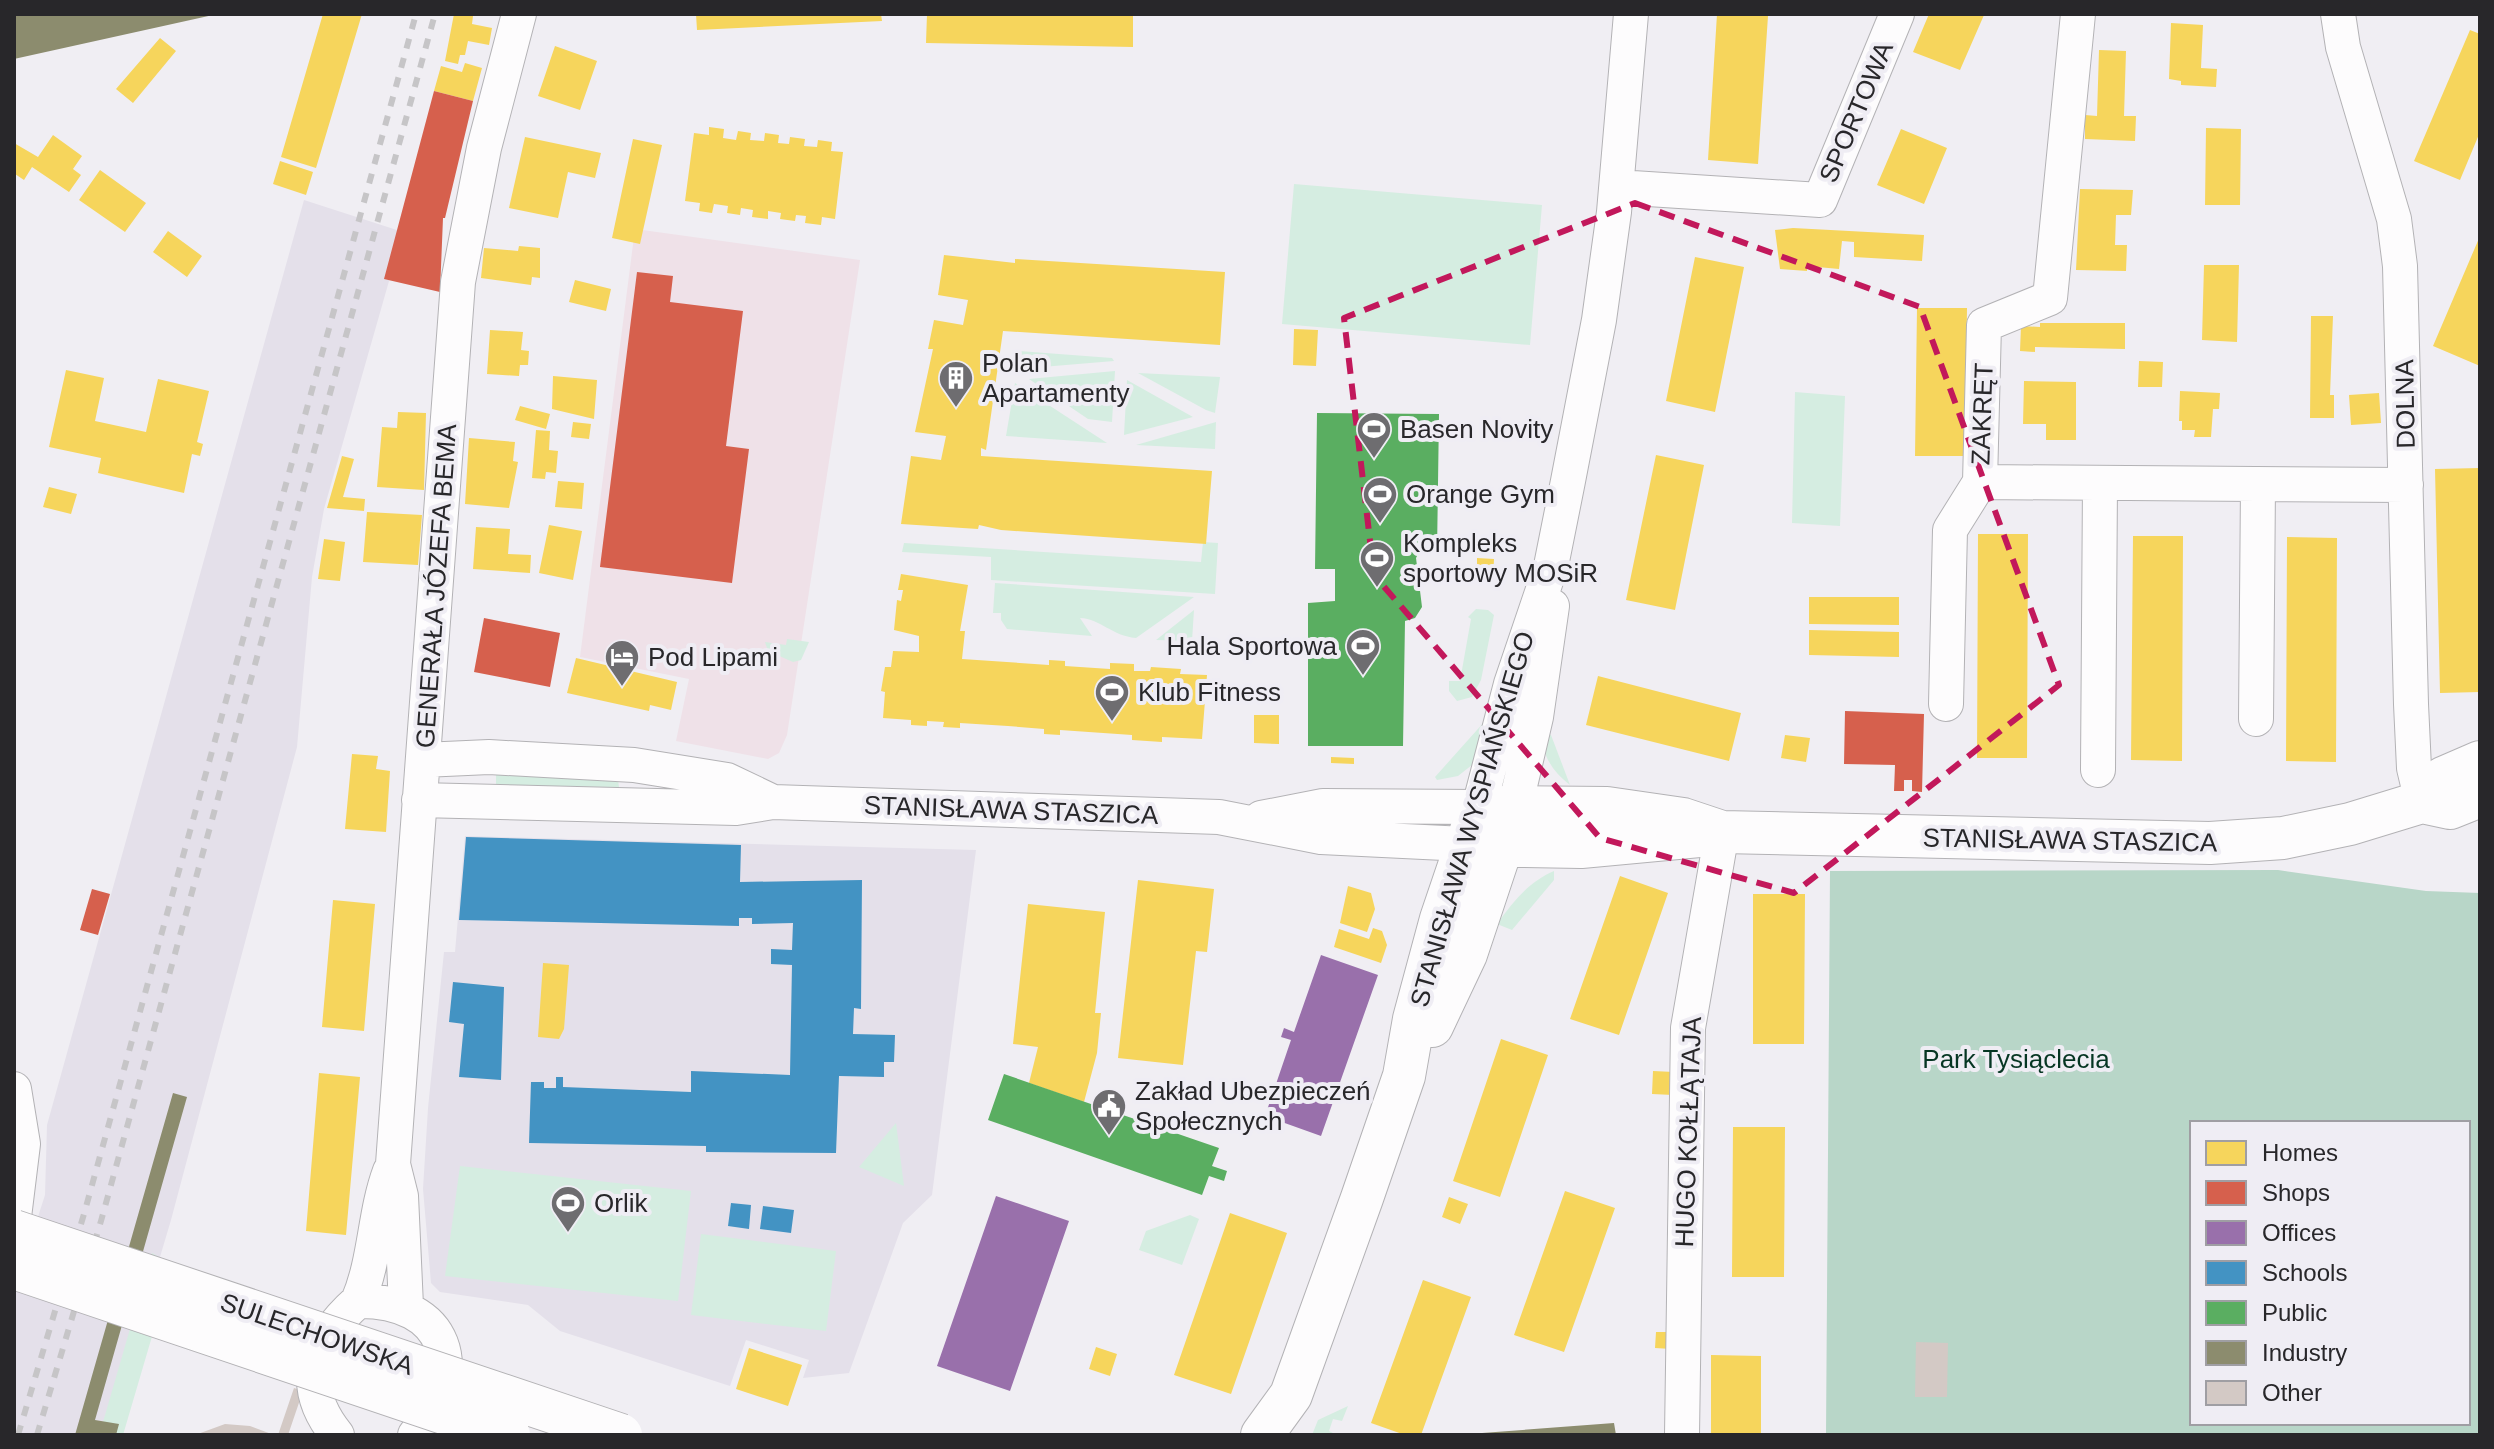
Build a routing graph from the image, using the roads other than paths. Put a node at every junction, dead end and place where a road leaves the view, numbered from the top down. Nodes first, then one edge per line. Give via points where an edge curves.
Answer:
1 (519, 14) edge
2 (1631, 14) edge
3 (1897, 14) edge
4 (2078, 14) edge
5 (2338, 14) edge
6 (1617, 187) junction
7 (1980, 482) junction
8 (2100, 483) junction
9 (2258, 485) junction
10 (2406, 485) junction
11 (1946, 704) dead end
12 (2256, 719) dead end
13 (423, 760) junction
14 (2480, 762) edge
15 (2098, 770) dead end
16 (2480, 796) edge
17 (419, 800) junction
18 (773, 802) junction
19 (2422, 802) junction
20 (1490, 826) junction
21 (1718, 832) junction
22 (14, 1089) edge
23 (393, 1164) junction
24 (14, 1217) edge
25 (14, 1231) edge
26 (14, 1268) edge
27 (358, 1301) junction
28 (406, 1306) junction
29 (1292, 1415) edge
30 (337, 1435) edge
31 (415, 1435) edge
32 (509, 1435) edge
33 (621, 1435) edge
34 (1262, 1435) edge
35 (1682, 1435) edge

1 - 13 street, GENERAŁA JÓZEFA BEMA via 484,148 458,282
2 - 6 street, STANISŁAWA WYSPIAŃSKIEGO
3 - 6 street, SPORTOWA via 1820,200
4 - 7 street, ZAKRĘT via 2050,298 1984,325
5 - 10 street, DOLNA via 2394,219 2405,364
6 - 20 street, STANISŁAWA WYSPIAŃSKIEGO via 1599,320 1551,566 1552,610 1536,717
7 - 8 street, ZAKRĘT
7 - 11 street via 1950,530
8 - 9 street, ZAKRĘT
8 - 15 street
9 - 10 street, ZAKRĘT
9 - 12 street
10 - 19 street, DOLNA via 2414,768
13 - 17 street, GENERAŁA JÓZEFA BEMA
13 - 18 street, STANISŁAWA STASZICA via 489,757 634,765 727,780
14 - 19 street, STANISŁAWA STASZICA via 2443,778
16 - 19 street, STANISŁAWA STASZICA via 2450,808
17 - 18 street, STANISŁAWA STASZICA via 736,808
17 - 23 street, GENERAŁA JÓZEFA BEMA
18 - 20 street, STANISŁAWA STASZICA via 1008,807 1249,821 1321,837
19 - 21 street, STANISŁAWA STASZICA via 2283,838 2210,843
20 - 21 street, STANISŁAWA STASZICA via 1581,847 1688,840
20 - 29 street, STANISŁAWA WYSPIAŃSKIEGO via 1466,954 1404,1076
21 - 35 street, HUGO KOŁŁĄTAJA via 1688,1028
22 - 24 street via 23,1144
23 - 27 street, GENERAŁA JÓZEFA BEMA
23 - 28 street, GENERAŁA JÓZEFA BEMA via 401,1196
25 - 33 street, SULECHOWSKA, bridge
26 - 32 street, SULECHOWSKA, bridge
27 - 28 street
27 - 30 street via 335,1323 316,1358 319,1405
28 - 31 street via 436,1336 446,1372 440,1396
29 - 34 street, STANISŁAWA WYSPIAŃSKIEGO

